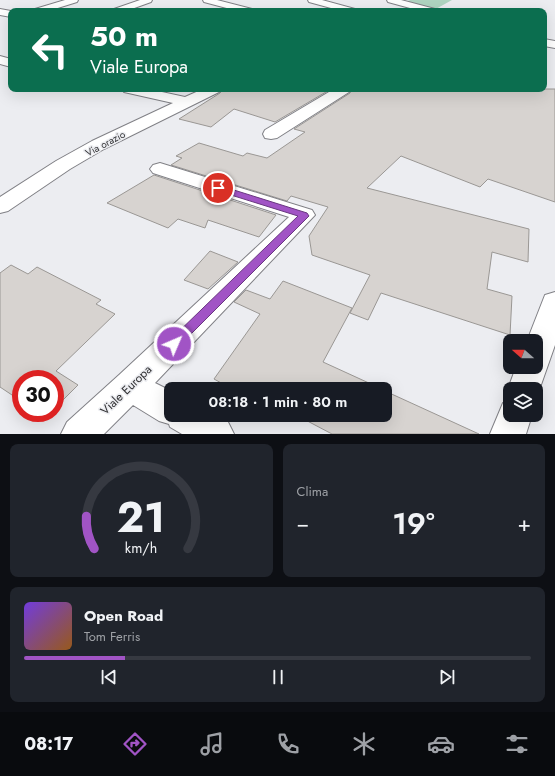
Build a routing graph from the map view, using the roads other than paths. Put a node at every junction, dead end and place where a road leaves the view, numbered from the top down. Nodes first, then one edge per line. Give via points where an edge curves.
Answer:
1 (74, 0) edge
2 (148, 0) edge
3 (207, 0) edge
4 (312, 0) edge
5 (392, 3) edge
6 (48, 8) edge
7 (125, 8) edge
8 (238, 8) edge
9 (341, 8) edge
10 (417, 8) edge
11 (142, 92) edge
12 (208, 92) edge
13 (339, 92) edge
14 (187, 102) junction
15 (271, 134) dead end
16 (160, 169) dead end
17 (0, 206) edge
18 (555, 303) edge
19 (543, 336) edge
20 (130, 386) junction
21 (164, 405) edge
22 (195, 422) edge
23 (512, 422) edge
24 (79, 434) edge
25 (216, 434) edge
26 (508, 434) edge

1 - 6 street
2 - 7 street
3 - 8 street
4 - 9 street
5 - 10 street
11 - 14 street
12 - 14 street, Via orazio
13 - 15 street
14 - 17 street, Via orazio via 98,145
16 - 20 street, Viale Europa via 304,216
18 - 19 street
20 - 21 street
20 - 24 street, Viale Europa
22 - 25 street
23 - 26 street

